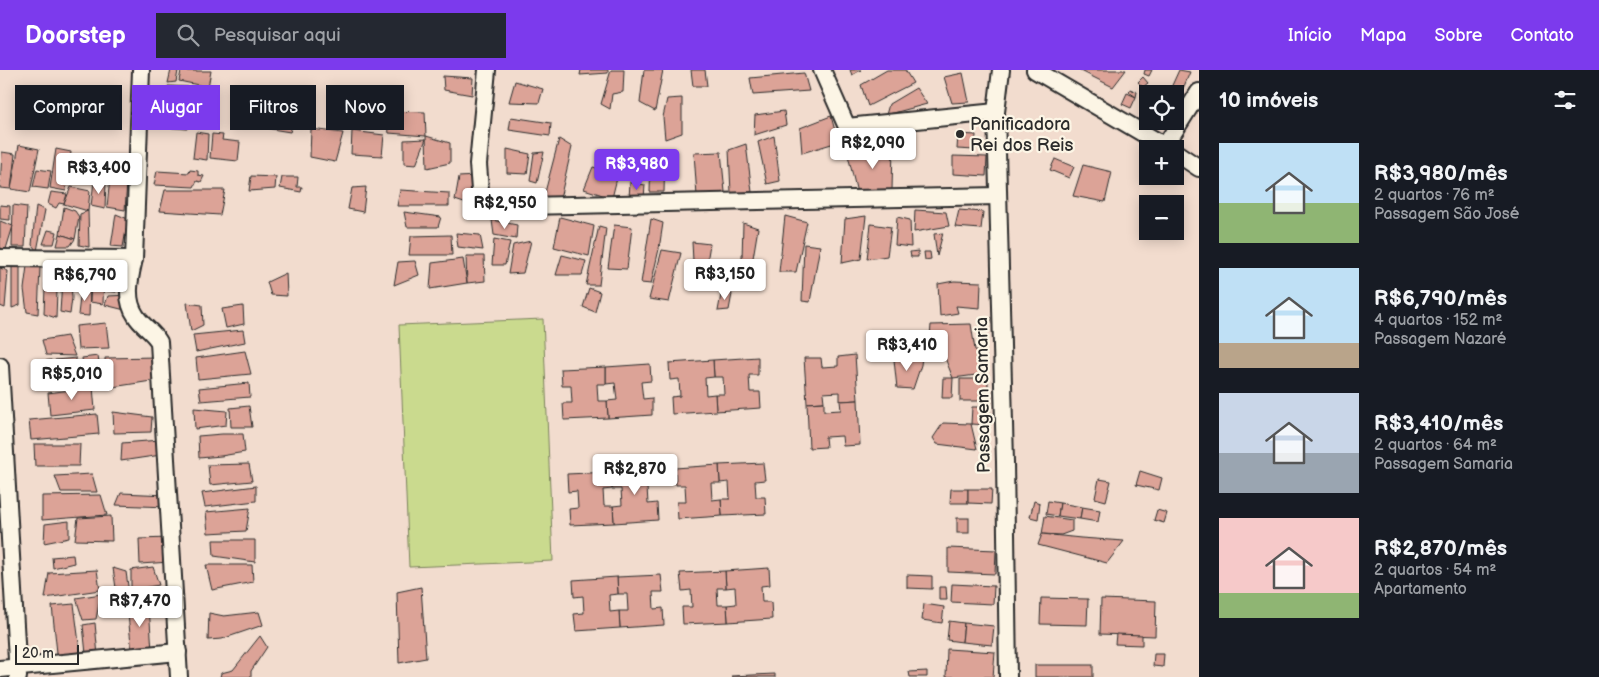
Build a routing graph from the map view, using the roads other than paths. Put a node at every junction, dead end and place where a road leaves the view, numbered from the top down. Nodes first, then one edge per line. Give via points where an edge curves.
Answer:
1 (141, 70) edge
2 (487, 70) edge
3 (822, 70) edge
4 (1002, 70) edge
5 (1035, 70) edge
6 (1199, 92) edge
7 (996, 112) junction
8 (1155, 140) edge
9 (1175, 140) edge
10 (1184, 158) edge
11 (1199, 168) edge
12 (998, 196) junction
13 (0, 258) edge
14 (134, 258) junction
15 (0, 366) edge
16 (178, 652) junction
17 (0, 669) edge
18 (18, 672) edge
19 (179, 677) edge
20 (1008, 677) edge

1 - 14 street
2 - 12 street via 478,164 481,203 535,206
3 - 7 street via 847,127
4 - 7 street, Passagem Samaria
5 - 8 street
6 - 9 street
7 - 12 street, Passagem Samaria
10 - 11 street
12 - 20 street, Passagem Samaria
13 - 14 street
14 - 16 street via 129,303 159,342
15 - 18 street
16 - 18 street
16 - 19 street
17 - 18 street

